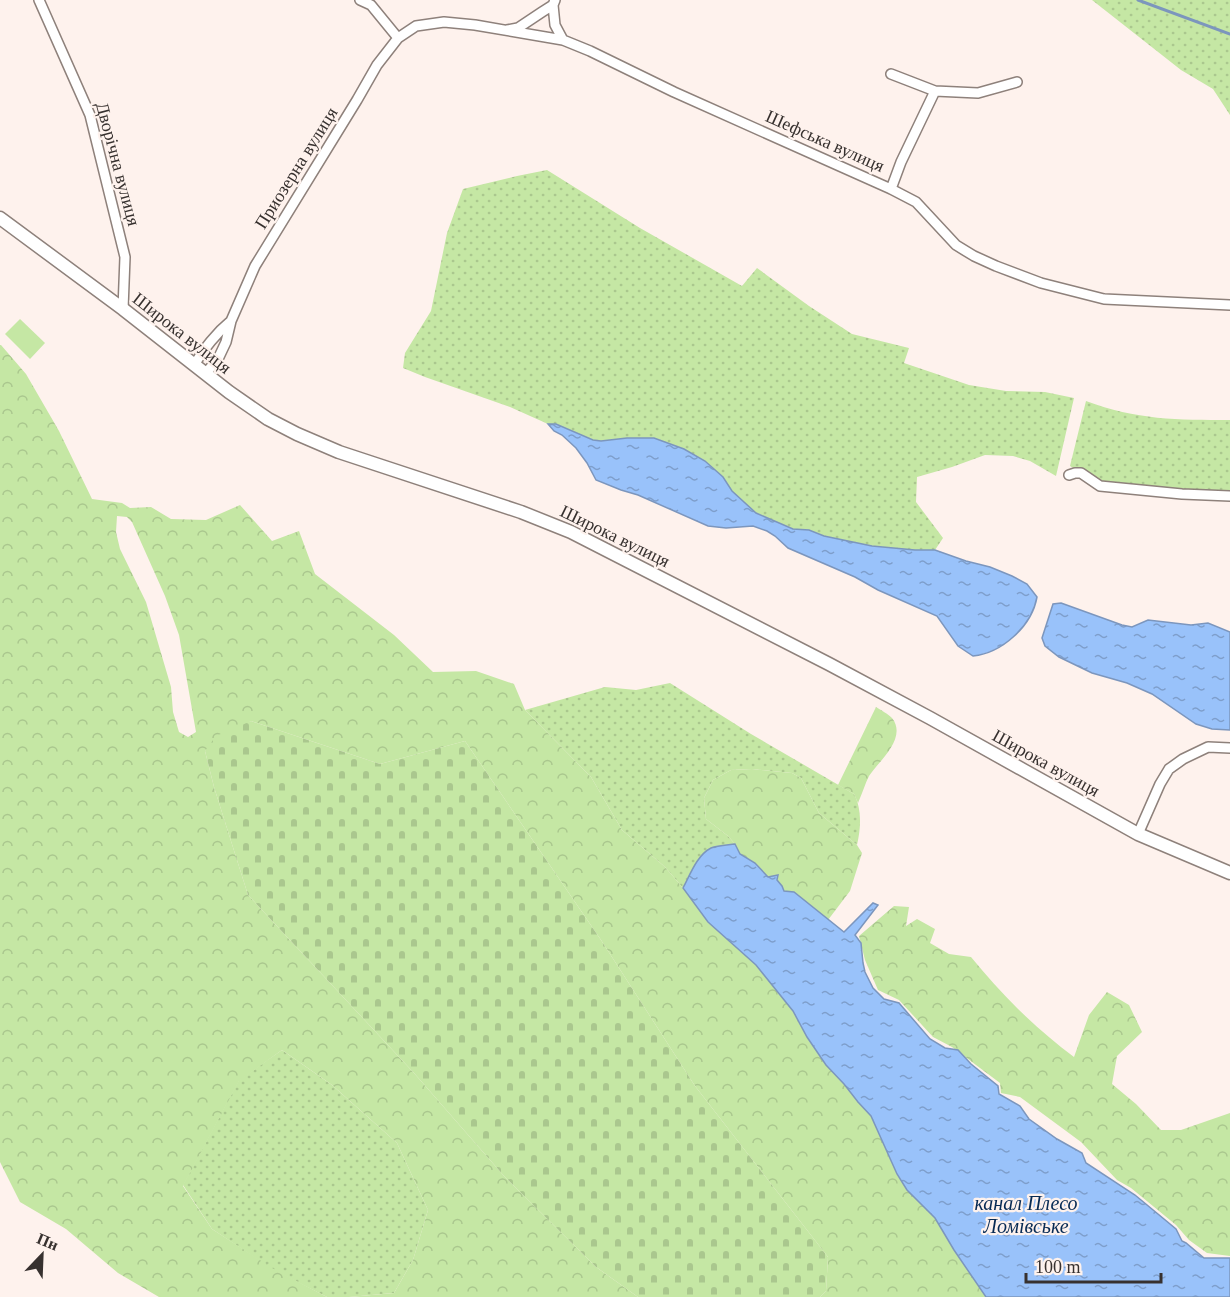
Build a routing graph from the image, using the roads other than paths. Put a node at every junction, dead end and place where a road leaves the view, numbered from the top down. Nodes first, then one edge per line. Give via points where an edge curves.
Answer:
1 (39, 0) edge
2 (360, 0) edge
3 (554, 2) edge
4 (504, 31) junction
5 (398, 38) junction
6 (563, 40) junction
7 (891, 74) dead end
8 (1017, 82) dead end
9 (935, 91) junction
10 (891, 189) junction
11 (0, 218) edge
12 (1230, 304) edge
13 (123, 309) junction
14 (231, 321) junction
15 (194, 365) junction
16 (205, 374) junction
17 (1069, 475) dead end
18 (1230, 496) edge
19 (1230, 748) edge
20 (1138, 834) junction
21 (1230, 873) edge

1 - 13 street, Дворічна вулиця via 90,115 125,258
2 - 5 street via 370,5
3 - 4 street via 518,28
3 - 6 street via 555,25
4 - 5 street, Шефська вулиця via 444,22 416,26
4 - 6 street, Шефська вулиця
5 - 14 street, Приозерна вулиця via 377,65 255,266
6 - 10 street, Шефська вулиця
7 - 9 street
8 - 9 street via 978,93
9 - 10 street
10 - 12 street, Шефська вулиця via 916,202 956,245 1041,283 1104,299
11 - 13 main road, Широка вулиця
13 - 15 main road, Широка вулиця
14 - 15 street via 207,344
14 - 16 street, Приозерна вулиця via 218,359
15 - 16 main road, Широка вулиця
16 - 20 main road, Широка вулиця via 268,419 297,434 339,452 521,512 600,546 840,669
17 - 18 street via 1081,472 1100,486
19 - 20 street via 1208,747 1169,769
20 - 21 main road, Широка вулиця

